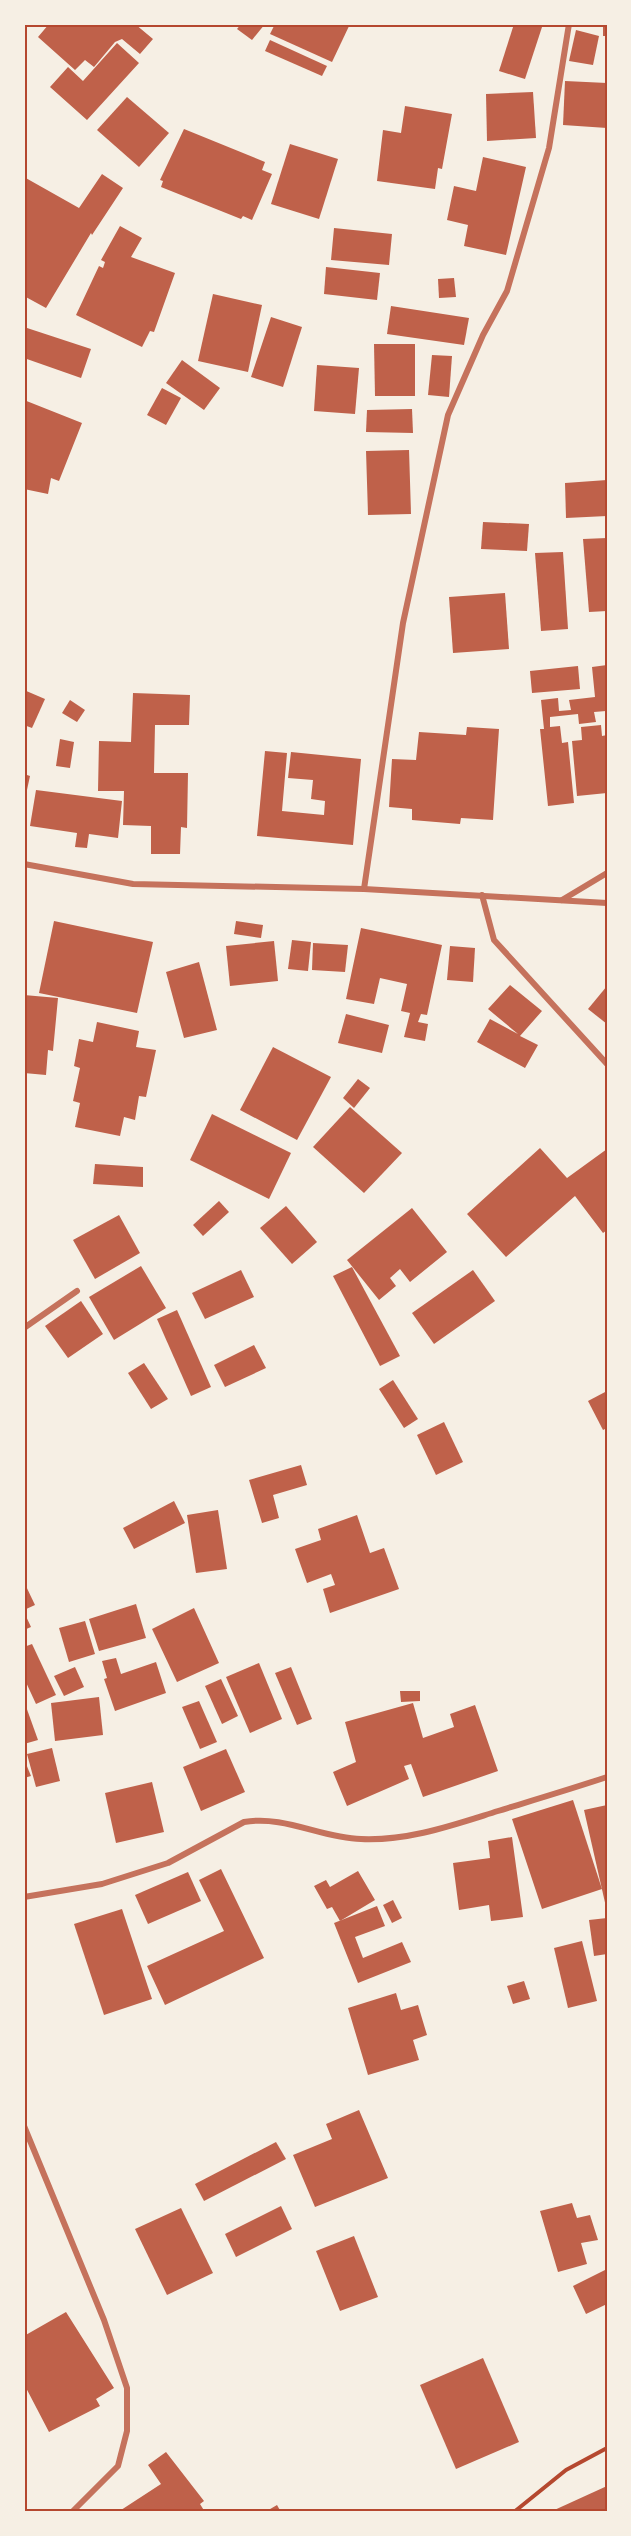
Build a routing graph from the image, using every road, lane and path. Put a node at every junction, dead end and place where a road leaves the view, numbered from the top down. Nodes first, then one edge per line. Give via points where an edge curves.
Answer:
1 (569, 24) edge
2 (24, 864) edge
3 (607, 873) edge
4 (363, 889) junction
5 (482, 895) junction
6 (562, 900) junction
7 (607, 903) edge
8 (607, 1064) edge
9 (77, 1291) dead end
10 (24, 1328) edge
11 (607, 1777) edge
12 (24, 1898) edge
13 (24, 2126) edge
14 (607, 2448) edge
15 (72, 2512) edge
16 (514, 2512) edge

1 - 4 street via 549,148 507,291 448,415 404,623
2 - 4 street via 133,884
3 - 6 street
4 - 5 street
5 - 6 street
5 - 8 street via 494,940
6 - 7 street
9 - 10 street
11 - 12 street via 401,1838 358,1839 277,1821 244,1822 168,1863 102,1884
13 - 15 street via 104,2320 126,2388 128,2431 118,2466
14 - 16 path via 566,2470

